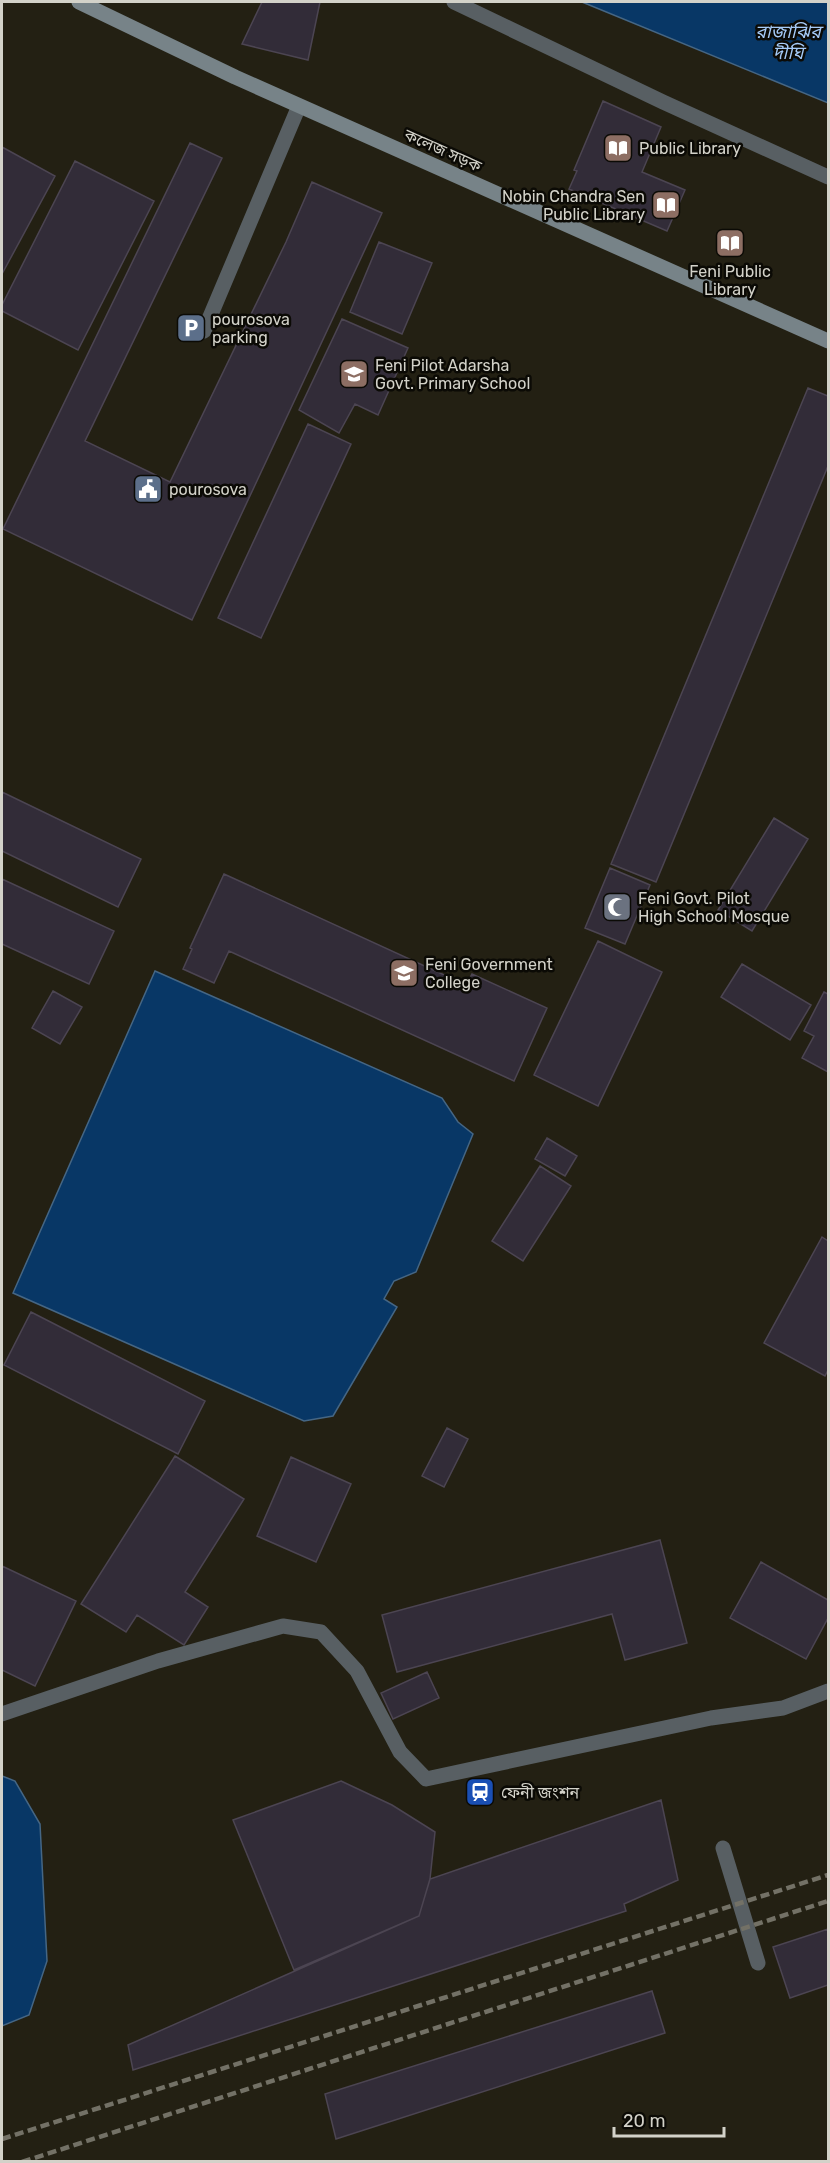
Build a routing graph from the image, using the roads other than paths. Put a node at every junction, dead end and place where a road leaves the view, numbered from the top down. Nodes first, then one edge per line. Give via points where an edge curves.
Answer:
1 (79, 2) edge
2 (454, 2) edge
3 (299, 106) junction
4 (828, 177) edge
5 (204, 331) dead end
6 (828, 341) edge
7 (828, 1692) edge
8 (2, 1714) edge
9 (723, 1848) dead end
10 (758, 1963) dead end

1 - 3 main road, কলেজ সড়ক
2 - 4 street
3 - 5 street
3 - 6 main road, কলেজ সড়ক
7 - 8 street via 783,1708 711,1718 426,1779 400,1752 357,1671 321,1632 283,1626 158,1661
9 - 10 street

